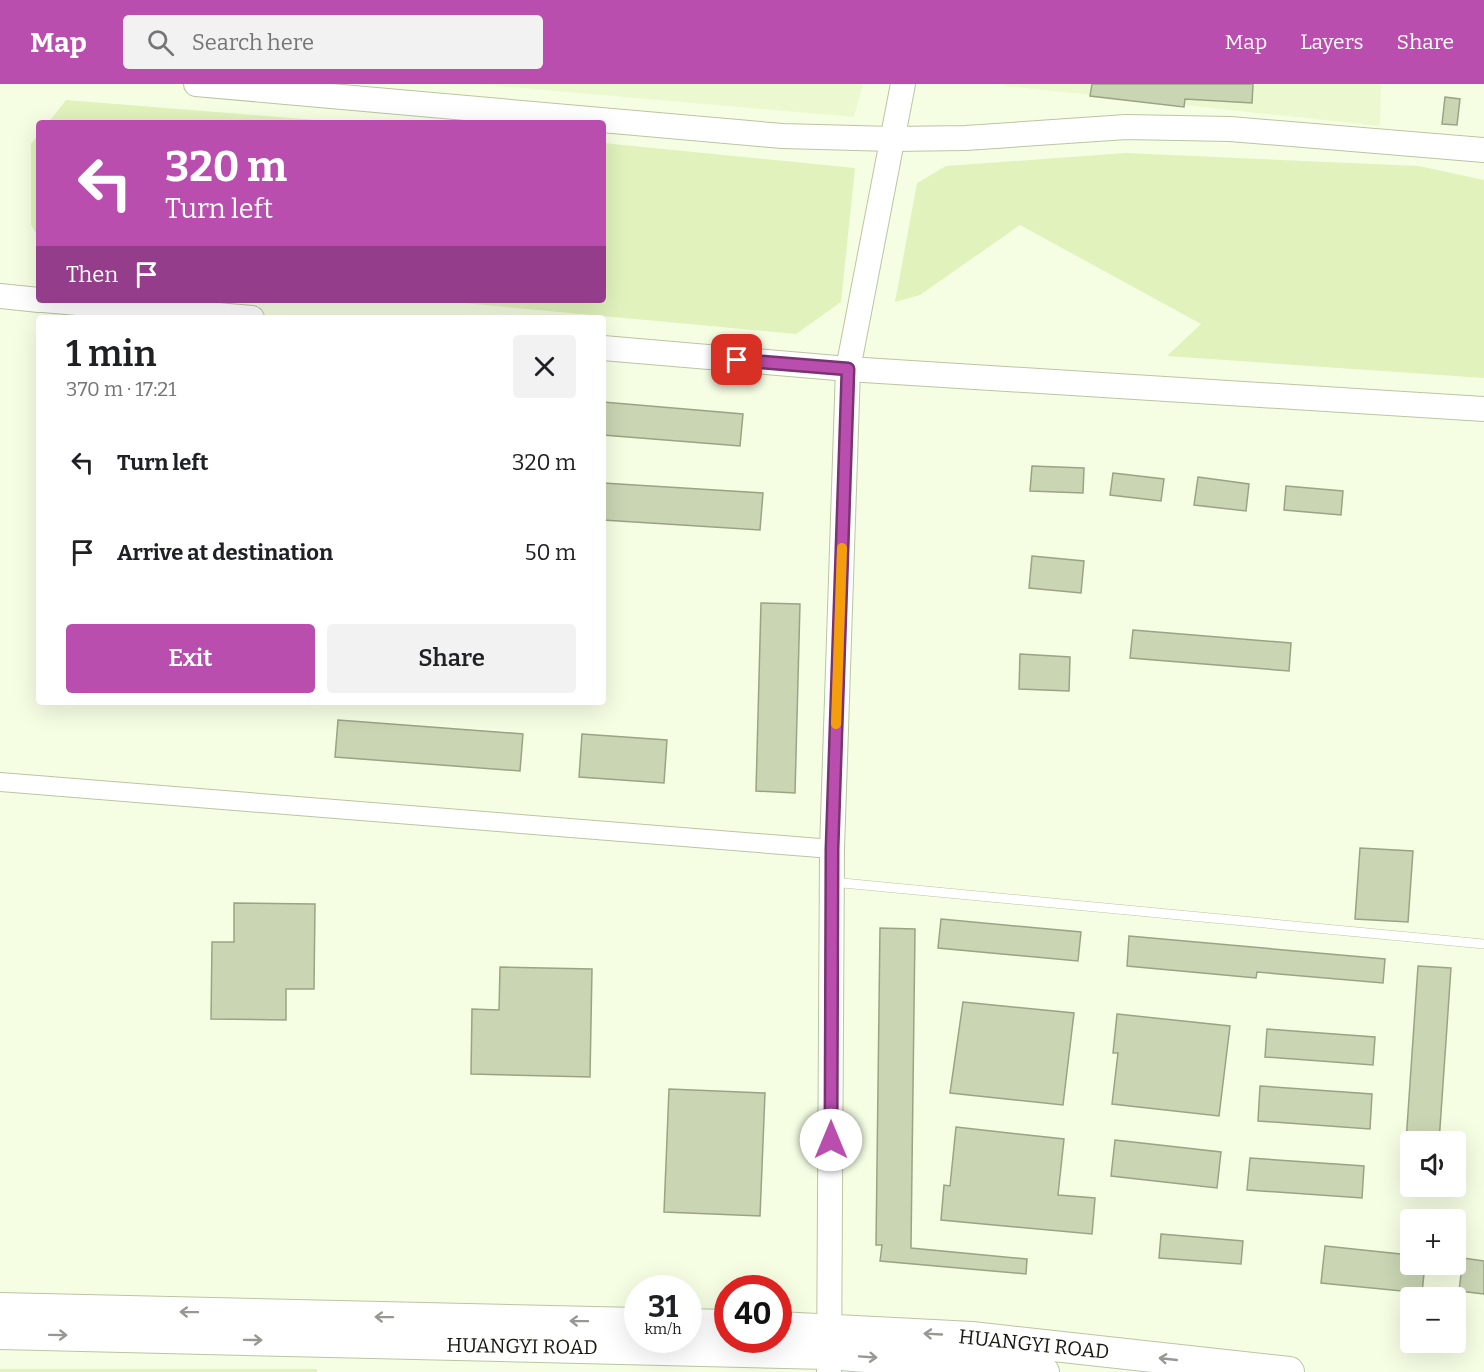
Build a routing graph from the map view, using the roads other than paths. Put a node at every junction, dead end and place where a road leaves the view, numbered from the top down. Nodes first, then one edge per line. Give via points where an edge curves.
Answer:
1 (196, 84) edge
2 (903, 84) edge
3 (602, 120) edge
4 (606, 120) edge
5 (892, 139) junction
6 (1484, 150) edge
7 (0, 296) edge
8 (36, 300) edge
9 (76, 303) edge
10 (217, 315) edge
11 (606, 348) edge
12 (848, 369) junction
13 (1484, 409) edge
14 (0, 782) edge
15 (832, 849) junction
16 (832, 882) junction
17 (1484, 944) edge
18 (0, 1308) edge
19 (624, 1323) edge
20 (792, 1334) edge
21 (8, 1337) edge
22 (829, 1351) edge
23 (1044, 1372) edge
24 (1289, 1372) edge

1 - 3 street
2 - 5 street
4 - 5 street via 782,136
5 - 6 street via 1126,127 1207,129
5 - 12 street
7 - 8 street
9 - 10 street
11 - 12 street
12 - 13 street
12 - 15 street
14 - 15 street
15 - 16 street
16 - 17 lane
16 - 22 street
19 -> 18 main road, HUANGYI ROAD
20 - 22 main road, HUANGYI ROAD
21 -> 22 main road, HUANGYI ROAD
22 -> 23 main road, HUANGYI ROAD
24 -> 22 main road, HUANGYI ROAD via 972,1337

